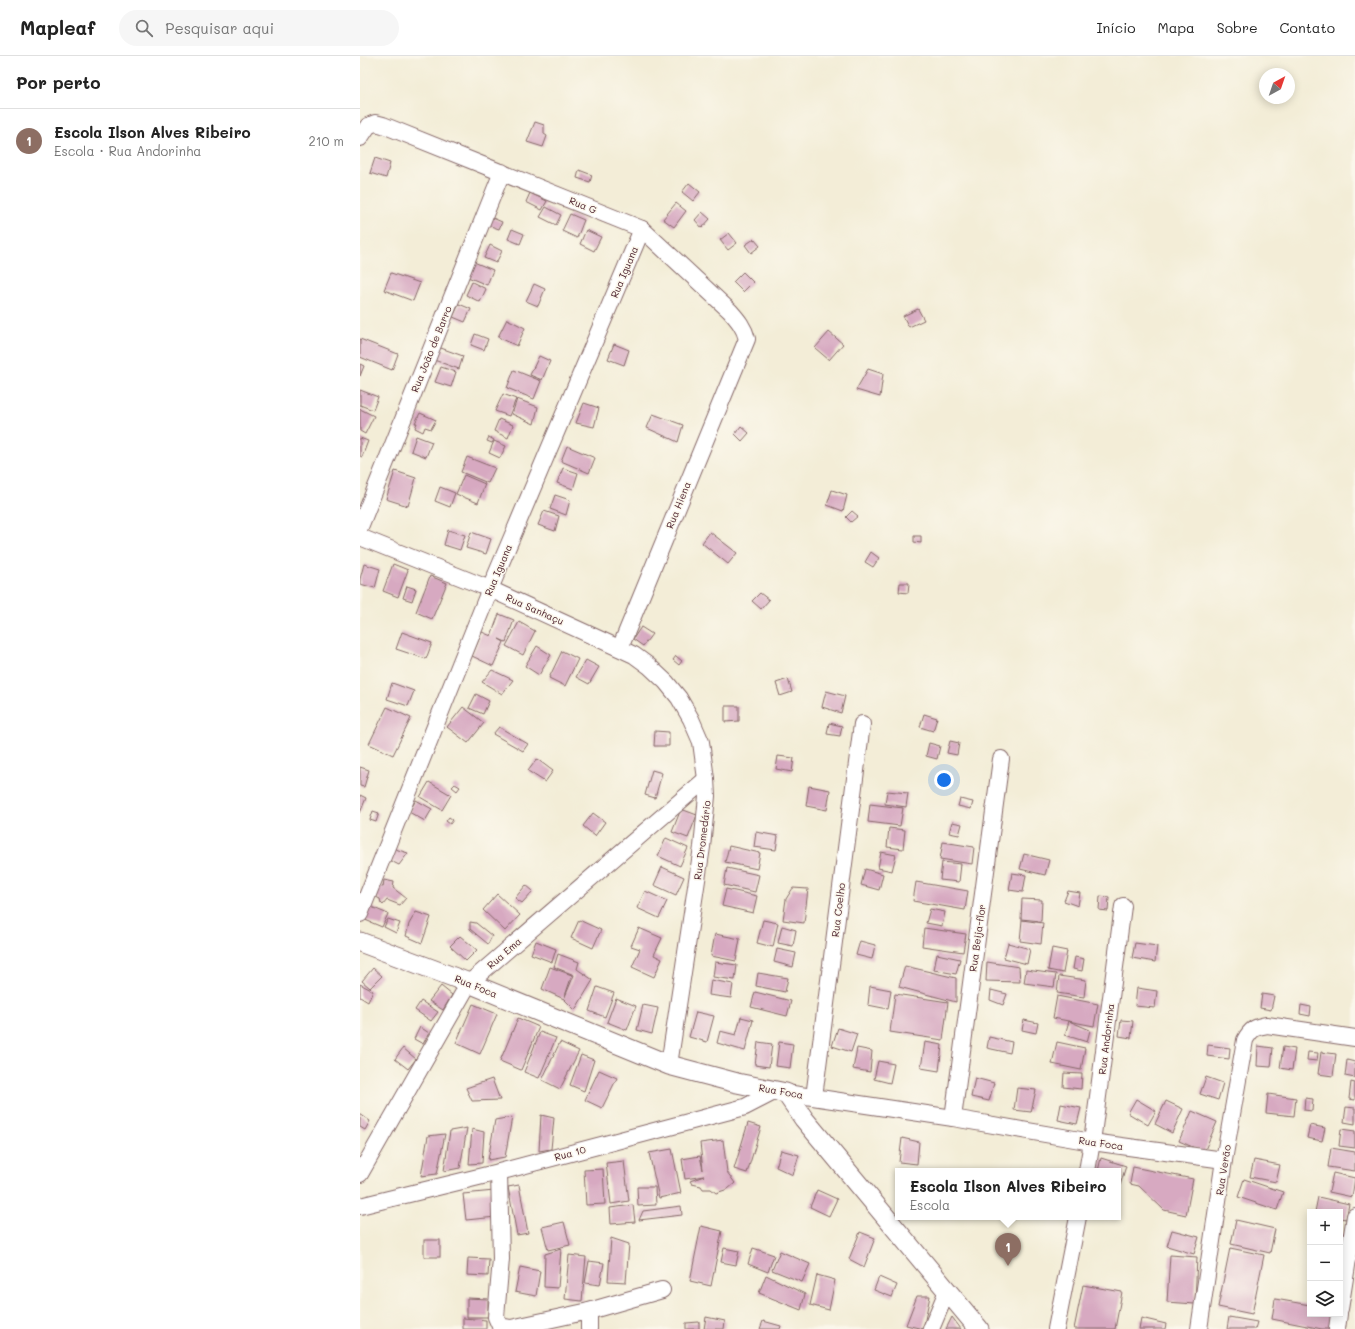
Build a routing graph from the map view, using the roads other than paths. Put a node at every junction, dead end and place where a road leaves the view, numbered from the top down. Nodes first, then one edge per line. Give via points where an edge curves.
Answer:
1 (361, 136) edge
2 (502, 172) junction
3 (642, 229) junction
4 (737, 362) joint
5 (360, 526) edge
6 (360, 537) edge
7 (490, 589) junction
8 (620, 648) junction
9 (862, 724) dead end
10 (1001, 759) dead end
11 (706, 779) junction
12 (1123, 906) dead end
13 (360, 914) edge
14 (360, 942) edge
15 (469, 983) junction
16 (1355, 1038) edge
17 (669, 1065) junction
18 (781, 1092) junction
19 (814, 1096) junction
20 (953, 1118) junction
21 (1092, 1142) junction
22 (1224, 1160) junction
23 (1087, 1168) edge
24 (499, 1172) junction
25 (360, 1174) edge
26 (360, 1206) edge
27 (1355, 1216) edge
28 (1077, 1220) edge
29 (662, 1290) dead end
30 (1343, 1290) edge
31 (947, 1291) junction
32 (589, 1311) junction
33 (1339, 1317) edge
34 (589, 1329) edge
35 (931, 1329) edge
36 (979, 1329) edge
37 (1056, 1329) edge
38 (1199, 1329) edge
39 (1337, 1329) edge

1 - 2 street, Rua G via 368,126 374,123 383,125
2 - 3 street, Rua G
2 - 5 street, Rua João de Barro
3 - 4 street, Rua G via 740,323 747,339
3 - 7 street, Rua Iguana
4 - 8 street, Rua Hiena
6 - 7 street, Rua Sanhaçu
7 - 8 street, Rua Sanhaçu
7 - 13 street, Rua Iguana
8 - 11 street, Rua Dromedário via 649,666 679,698 701,742
9 - 19 street, Rua Coelho
10 - 20 street, Rua Beija-flor
11 - 15 street, Rua Ema
11 - 17 street, Rua Dromedário via 702,847
12 - 21 street, Rua Andorinha
14 - 15 street, Rua Foca
15 - 17 street, Rua Foca
15 - 25 street, Rua Ema
16 - 22 street, Rua Verão via 1267,1025 1250,1032 1245,1040
17 - 18 street, Rua Foca
18 - 19 street, Rua Foca
18 - 24 street, Rua 10 via 746,1107
18 - 31 street
19 - 20 street, Rua Foca
20 - 21 street, Rua Foca
21 - 22 street, Rua Foca
21 - 23 street, Rua Andorinha
22 - 38 street, Rua Verão
24 - 26 street, Rua 10
24 - 32 street via 502,1259 496,1317 500,1326 511,1328
27 - 30 street
28 - 37 street
29 - 32 street
31 - 35 street
31 - 36 street
32 - 34 street
33 - 39 street

